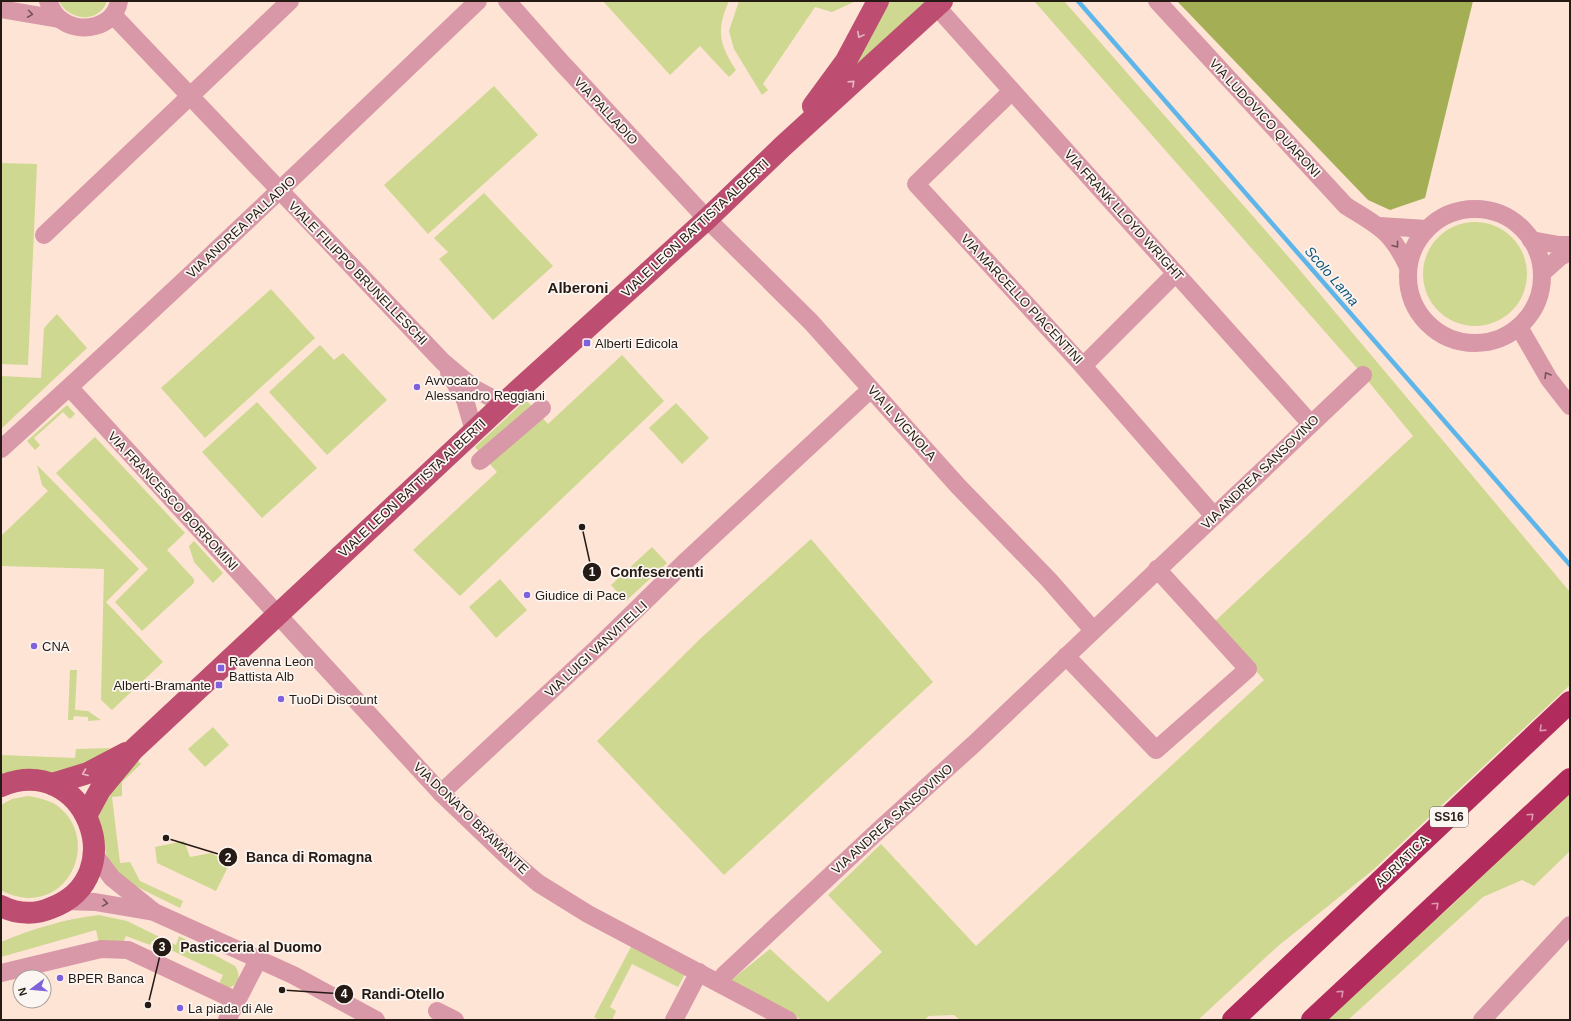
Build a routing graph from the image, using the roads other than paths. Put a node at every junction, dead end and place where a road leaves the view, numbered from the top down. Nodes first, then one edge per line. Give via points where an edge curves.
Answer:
1 (48, 1) edge
2 (290, 1) edge
3 (478, 1) edge
4 (507, 1) edge
5 (878, 1) edge
6 (1158, 1) edge
7 (939, 4) edge
8 (116, 8) edge
9 (1, 9) edge
10 (59, 18) junction
11 (1012, 91) junction
12 (191, 97) junction
13 (782, 146) junction
14 (280, 190) junction
15 (707, 219) junction
16 (1379, 226) junction
17 (1427, 229) junction
18 (44, 235) dead end
19 (1531, 240) junction
20 (1570, 245) edge
21 (1570, 252) edge
22 (1408, 267) junction
23 (1176, 273) junction
24 (1542, 273) junction
25 (1519, 327) junction
26 (443, 362) junction
27 (1083, 366) junction
28 (1363, 375) dead end
29 (70, 388) junction
30 (871, 389) junction
31 (503, 404) junction
32 (1570, 406) edge
33 (542, 408) dead end
34 (1311, 424) junction
35 (474, 431) junction
36 (1, 450) edge
37 (480, 461) dead end
38 (1214, 516) junction
39 (1157, 569) junction
40 (277, 613) junction
41 (1093, 630) junction
42 (1066, 656) junction
43 (1570, 702) edge
44 (1570, 723) edge
45 (133, 750) junction
46 (1570, 779) edge
47 (52, 784) junction
48 (1, 786) edge
49 (441, 793) junction
50 (87, 814) junction
51 (94, 854) junction
52 (66, 901) junction
53 (11, 909) edge
54 (154, 912) junction
55 (1, 921) edge
56 (1570, 925) edge
57 (1329, 931) junction
58 (260, 958) junction
59 (699, 972) junction
60 (1, 973) edge
61 (719, 983) junction
62 (237, 1000) junction
63 (437, 1011) dead end
64 (227, 1020) edge
65 (376, 1020) edge
66 (455, 1020) edge
67 (674, 1020) edge
68 (788, 1020) edge
69 (1218, 1020) edge
70 (1233, 1020) edge
71 (1252, 1020) edge
72 (1312, 1020) edge
73 (1482, 1020) edge

1 - 10 street
2 - 12 street
3 - 14 street, VIA ANDREA PALLADIO
4 - 15 street, VIA PALLADIO
5 -> 13 main road, VIALE LEON BATTISTA ALBERTI via 846,61
6 - 16 street, VIA LUDOVICO QUARONI via 1346,206
7 - 11 street, VIA FRANK LLOYD WRIGHT
13 -> 7 main road, VIALE LEON BATTISTA ALBERTI
8 - 10 street via 104,23 92,27 80,28 69,25
8 - 12 street, VIALE FILIPPO BRUNELLESCHI
9 -> 10 street
11 - 23 street, VIA FRANK LLOYD WRIGHT
11 - 27 street, VIA MARCELLO PIACENTINI via 916,184
12 - 14 street, VIALE FILIPPO BRUNELLESCHI
12 - 18 street
13 - 15 main road, VIALE LEON BATTISTA ALBERTI
14 - 26 street, VIALE FILIPPO BRUNELLESCHI
14 - 29 street, VIA ANDREA PALLADIO
15 - 30 street, VIA IL VIGNOLA via 811,322
15 - 31 main road, VIALE LEON BATTISTA ALBERTI
16 - 17 street, VIA LUDOVICO QUARONI
16 -> 22 street, VIA LUDOVICO QUARONI via 1399,246
17 - 19 street via 1456,211 1473,209 1490,211 1506,217 1520,227
17 - 22 street via 1414,246
19 - 20 street
19 - 24 street
21 - 24 street
22 - 25 street via 1409,287 1415,307 1427,323 1443,335 1462,342 1482,343 1502,338
23 - 27 street
23 - 34 street, VIA FRANK LLOYD WRIGHT
24 - 25 street via 1540,293 1532,311
32 -> 25 street via 1549,379
26 - 31 street, VIALE FILIPPO BRUNELLESCHI via 474,388
26 - 35 street, VIALE FILIPPO BRUNELLESCHI via 465,400
27 - 38 street, VIA MARCELLO PIACENTINI
28 - 34 street, VIA ANDREA SANSOVINO
29 - 36 street, VIA ANDREA PALLADIO
29 - 40 street, VIA FRANCESCO BORROMINI
30 - 41 street, VIA IL VIGNOLA
30 - 49 street, VIA LUIGI VANVITELLI
31 - 35 main road, VIALE LEON BATTISTA ALBERTI
33 - 37 street
34 - 38 street, VIA ANDREA SANSOVINO
35 - 40 main road, VIALE LEON BATTISTA ALBERTI
38 - 39 street, VIA ANDREA SANSOVINO
39 - 41 street, VIA ANDREA SANSOVINO
39 - 42 street via 1248,669 1156,750
40 - 45 main road, VIALE LEON BATTISTA ALBERTI
40 - 49 street, VIA DONATO BRAMANTE
41 - 42 street, VIA ANDREA SANSOVINO
42 - 61 street, VIA ANDREA SANSOVINO via 724,975
43 -> 57 highway, ADRIATICA / SS16
44 - 71 highway, ADRIATICA / SS16
45 -> 47 main road, VIALE LEON BATTISTA ALBERTI via 88,773
45 - 50 main road, VIALE LEON BATTISTA ALBERTI via 100,790
72 -> 46 highway
47 - 48 main road via 22,780
47 - 50 main road via 72,796
49 - 59 street, VIA DONATO BRAMANTE via 538,883 588,914
50 - 51 main road via 94,840
51 - 52 main road via 85,881
51 - 54 street via 112,878
52 - 53 main road via 49,909 30,913
52 -> 54 street via 95,902
53 - 55 main road
54 - 58 street
56 - 73 street
57 - 69 highway, SS16 via 1300,943
57 - 70 highway, ADRIATICA / SS16
58 - 62 street
58 - 65 street
59 - 61 street, VIA DONATO BRAMANTE
59 - 67 street
60 - 62 street via 101,949 117,948 128,950
61 - 68 street, VIA DONATO BRAMANTE
62 - 64 street
63 - 66 street

